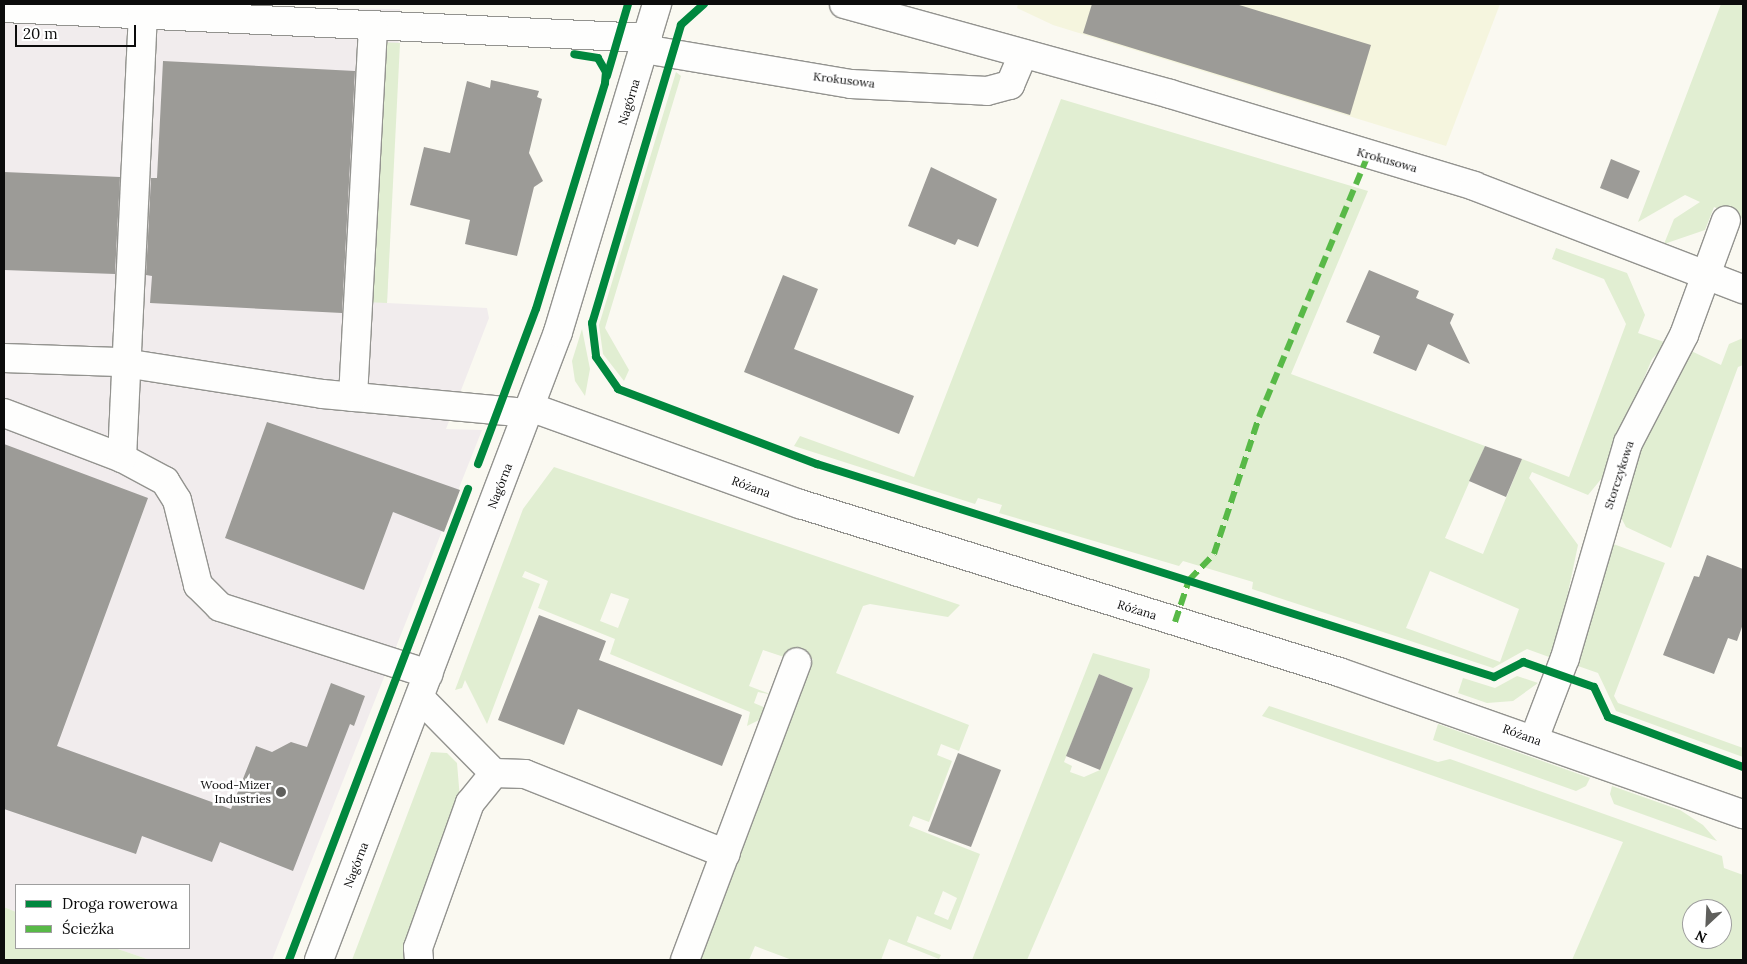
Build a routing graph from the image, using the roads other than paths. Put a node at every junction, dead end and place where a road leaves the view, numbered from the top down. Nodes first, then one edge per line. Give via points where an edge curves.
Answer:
1 (657, 4) edge
2 (844, 4) edge
3 (4, 8) edge
4 (143, 15) junction
5 (386, 26) junction
6 (646, 44) junction
7 (1023, 54) junction
8 (1726, 220) dead end
9 (1706, 273) junction
10 (1743, 289) edge
11 (4, 358) edge
12 (126, 363) junction
13 (353, 397) junction
14 (529, 410) junction
15 (4, 413) edge
16 (122, 458) junction
17 (798, 662) dead end
18 (424, 686) junction
19 (1534, 739) junction
20 (494, 774) junction
21 (1743, 814) edge
22 (726, 854) junction
23 (320, 960) edge
24 (419, 960) edge
25 (685, 960) edge

1 - 6 street, Nagórna
2 - 7 street, Krokusowa
3 - 4 street
4 - 5 street
4 - 12 street
5 - 6 street
5 - 13 street
6 - 7 street, Krokusowa via 851,84 987,91 1010,85
6 - 14 street, Nagórna via 563,319
7 - 9 street, Krokusowa via 1474,186
8 - 9 street, Storczykowa
9 - 10 street, Krokusowa
9 - 19 street, Storczykowa via 1684,335 1628,443 1565,658
11 - 12 street, Różana
12 - 13 street, Różana
12 - 16 street
13 - 14 street, Różana
14 - 18 street, Nagórna
14 - 19 street, Różana via 800,504 1297,658
15 - 16 street
16 - 18 street via 165,481 177,500 198,585 220,607
17 - 22 street
18 - 20 street
18 - 23 street, Nagórna
19 - 21 street, Różana
20 - 22 street via 525,774
20 - 24 street via 470,803 418,948
22 - 25 street

